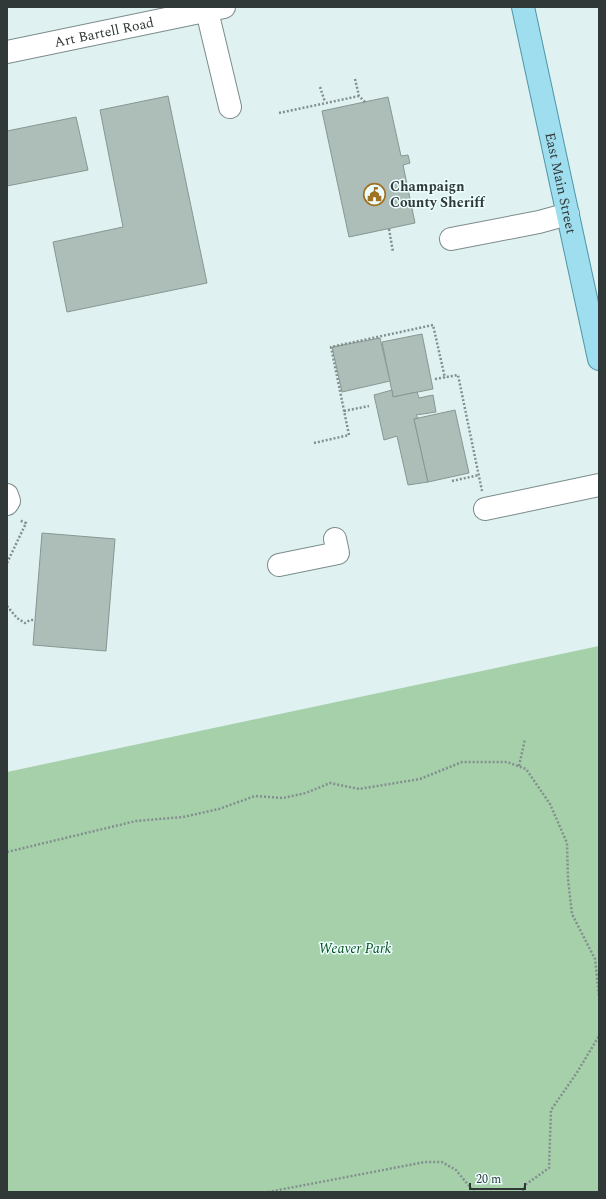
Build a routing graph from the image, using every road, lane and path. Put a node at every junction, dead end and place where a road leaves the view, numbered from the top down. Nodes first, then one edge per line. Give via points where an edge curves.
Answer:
1 (522, 7) edge
2 (216, 9) edge
3 (7, 52) edge
4 (355, 79) dead end
5 (320, 87) dead end
6 (359, 96) junction
7 (325, 102) junction
8 (365, 102) dead end
9 (230, 107) dead end
10 (279, 113) dead end
11 (568, 214) junction
12 (389, 229) dead end
13 (451, 239) dead end
14 (393, 252) dead end
15 (599, 359) edge
16 (445, 378) junction
17 (435, 379) dead end
18 (369, 406) dead end
19 (344, 410) junction
20 (314, 443) dead end
21 (479, 475) junction
22 (452, 481) dead end
23 (599, 485) edge
24 (7, 495) edge
25 (485, 509) joint
26 (10, 511) edge
27 (335, 540) dead end
28 (7, 563) edge
29 (279, 565) dead end
30 (7, 606) edge
31 (35, 620) dead end
32 (525, 740) dead end
33 (519, 766) junction
34 (7, 852) edge
35 (599, 996) edge
36 (599, 1036) edge
37 (268, 1192) edge
38 (474, 1192) edge
39 (523, 1192) edge

1 - 11 main road, East Main Street
2 - 3 street, Art Bartell Road
2 - 9 street
4 - 6 path
5 - 7 path
6 - 7 path
6 - 8 path
7 - 10 path
11 - 13 street
11 - 15 main road, East Main Street
12 - 14 path
16 - 17 path
16 - 19 path via 433,325 331,347
16 - 21 path via 458,375
18 - 19 path
19 - 20 path via 349,435
21 - 22 path
21 - 25 path
23 - 25 street
24 - 26 street
26 - 28 path via 26,524
27 - 29 street via 338,553
30 - 31 path via 17,618 25,622
32 - 33 path
33 - 34 path via 507,762 462,762 420,779 359,789 330,783 306,793 283,798 255,796 220,810 183,817 136,821
33 - 35 path via 526,769 550,804 567,843 572,914 596,959
36 - 39 path via 551,1110 549,1168 525,1185
37 - 38 path via 425,1162 442,1162 456,1170

